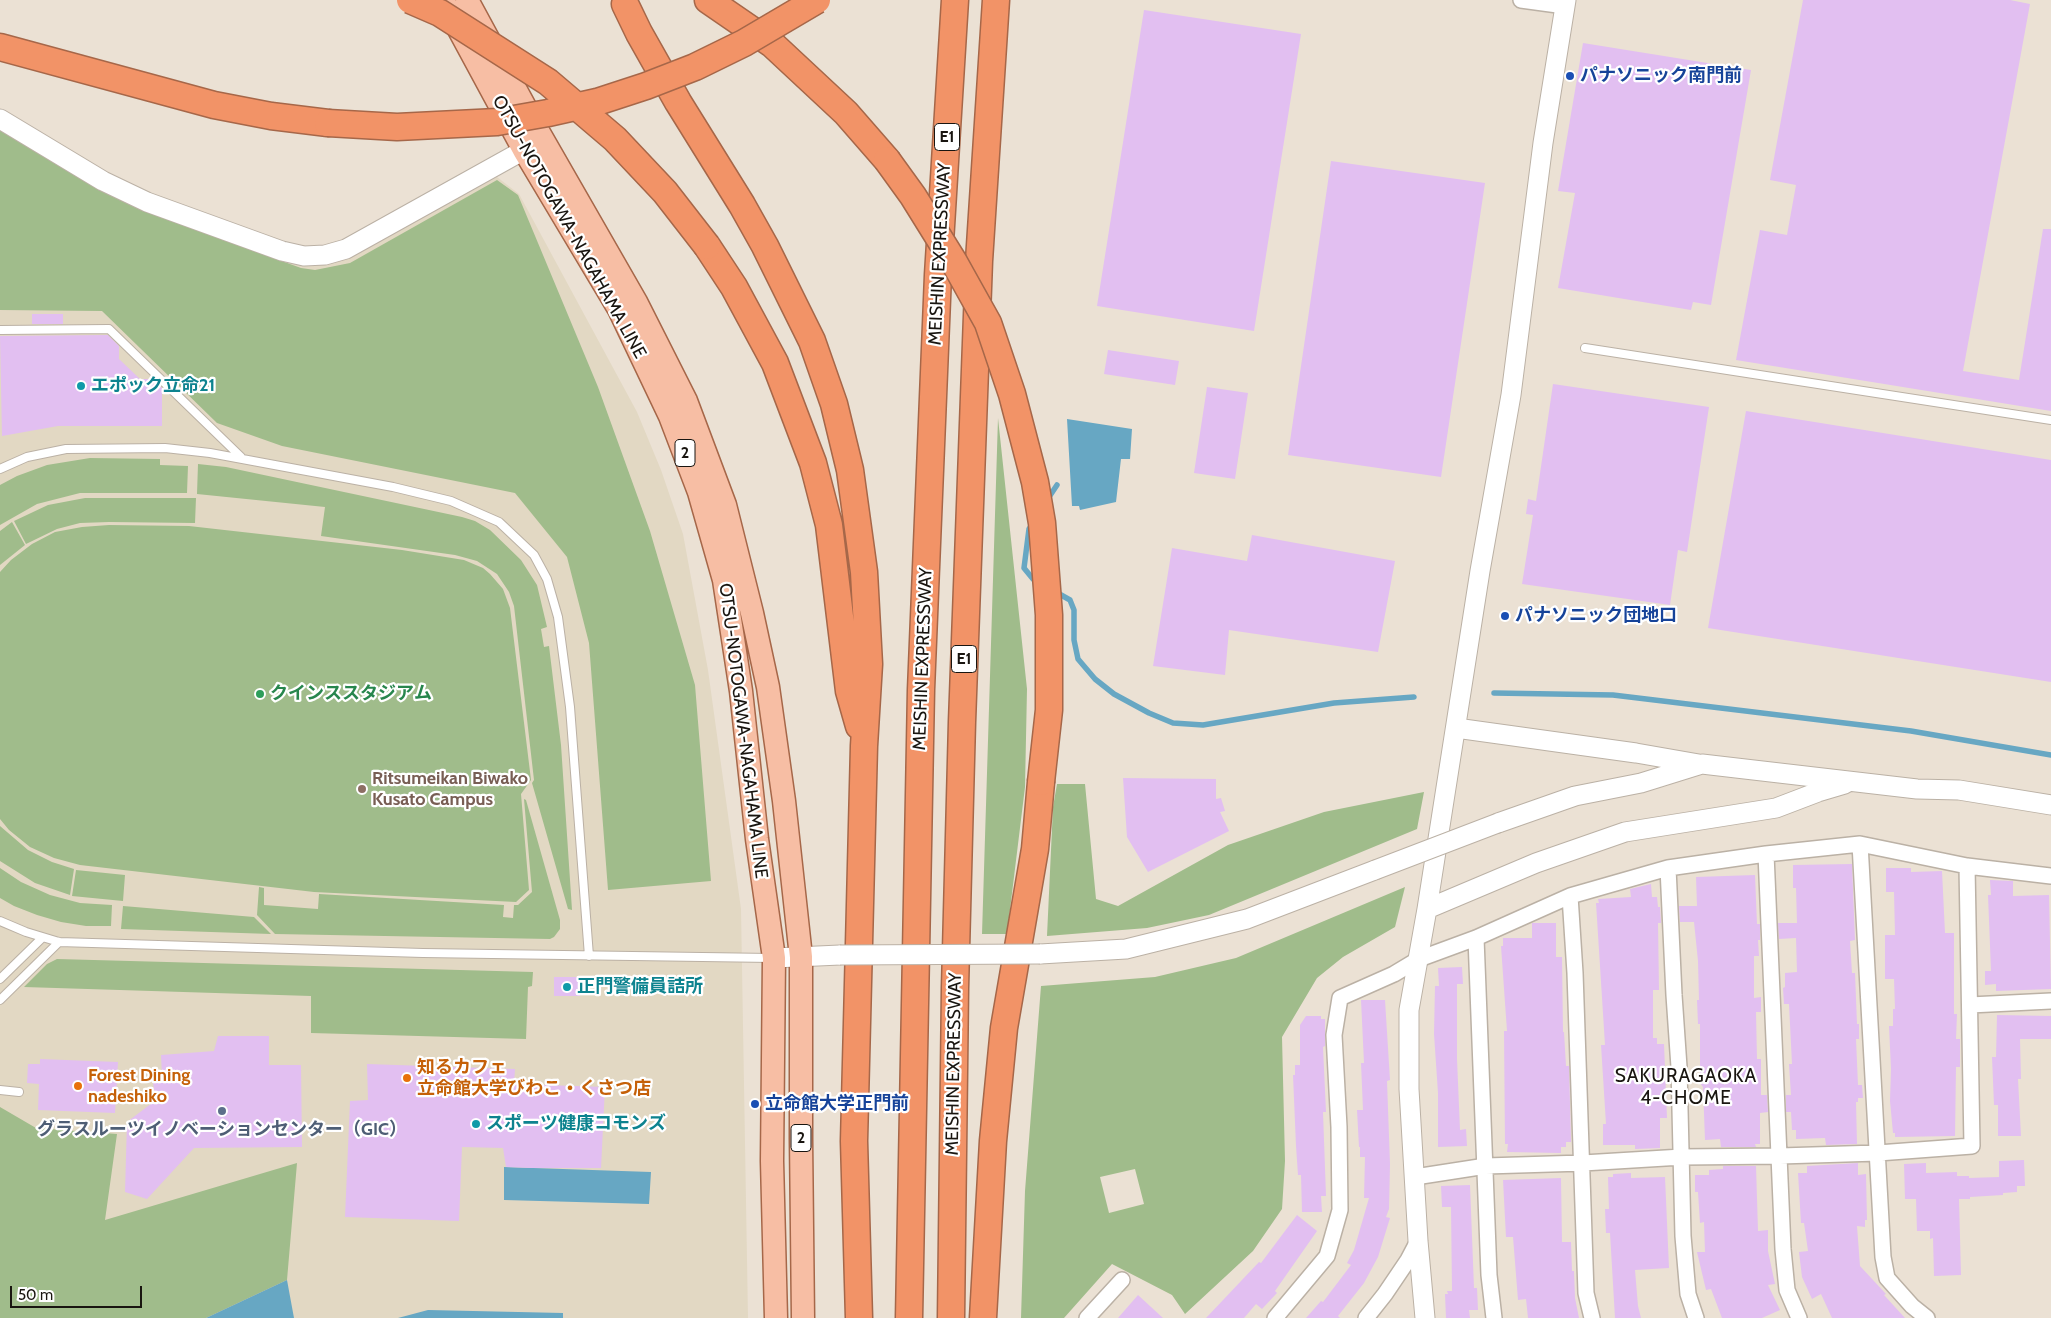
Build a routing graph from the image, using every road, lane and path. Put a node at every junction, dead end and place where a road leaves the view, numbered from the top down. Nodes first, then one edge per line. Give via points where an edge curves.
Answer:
1 (410, 0) edge
2 (443, 0) edge
3 (467, 0) edge
4 (708, 0) edge
5 (817, 0) edge
6 (956, 0) edge
7 (996, 0) edge
8 (1008, 0) edge
9 (1521, 0) edge
10 (1565, 3) edge
11 (625, 4) dead end
12 (0, 47) edge
13 (0, 119) edge
14 (524, 150) junction
15 (979, 261) junction
16 (0, 330) edge
17 (1585, 348) dead end
18 (2051, 420) edge
19 (241, 458) junction
20 (0, 469) edge
21 (1456, 728) junction
22 (864, 746) junction
23 (1702, 764) junction
24 (1856, 781) junction
25 (2051, 805) edge
26 (1860, 844) junction
27 (1766, 854) junction
28 (1967, 866) junction
29 (1668, 868) junction
30 (2051, 876) edge
31 (1570, 896) junction
32 (1427, 909) junction
33 (0, 922) edge
34 (42, 938) junction
35 (1476, 938) junction
36 (59, 942) junction
37 (589, 956) junction
38 (801, 957) junction
39 (774, 958) junction
40 (1419, 959) junction
41 (0, 979) edge
42 (0, 1000) edge
43 (2051, 1001) edge
44 (1970, 1005) junction
45 (0, 1090) edge
46 (19, 1092) dead end
47 (1878, 1153) junction
48 (1682, 1156) junction
49 (1780, 1156) junction
50 (1583, 1163) junction
51 (1486, 1166) junction
52 (1415, 1177) junction
53 (1418, 1242) junction
54 (1122, 1280) dead end
55 (776, 1318) edge
56 (803, 1318) edge
57 (859, 1318) edge
58 (909, 1318) edge
59 (951, 1318) edge
60 (983, 1318) edge
61 (1087, 1318) edge
62 (1275, 1318) edge
63 (1366, 1318) edge
64 (1425, 1318) edge
65 (1494, 1318) edge
66 (1592, 1318) edge
67 (1696, 1318) edge
68 (1799, 1318) edge
69 (1927, 1318) edge

1 - 22 highway, bridge via 440,13 548,82 615,139 665,192 734,286 775,364 813,463 829,525 849,691
2 - 14 main road, OTSU-NOTOGAWA-NAGAHAMA LINE / 2
3 - 38 main road, OTSU-NOTOGAWA-NAGAHAMA LINE / 2 via 649,326 686,400 725,505 768,687
4 - 60 highway, bridge via 772,44 846,113 913,196 988,323 1012,394 1035,482 1042,523 1049,615 1049,710 1034,849 1004,1028 993,1141
5 - 12 highway, bridge via 744,44 646,86 548,114 497,122 397,127 271,116 214,105
6 - 58 highway, MEISHIN EXPRESSWAY / E1 via 938,275 921,690
7 - 15 highway, MEISHIN EXPRESSWAY / E1
8 - 15 highway via 992,195
9 - 10 street
10 - 21 street via 1543,143 1511,395
11 - 22 highway via 678,102 765,246 812,341 834,404 850,470 864,572 869,664
13 - 14 street via 103,181 147,202 304,256 346,249
14 - 39 main road, OTSU-NOTOGAWA-NAGAHAMA LINE / 2 via 619,310 670,416 699,492 726,589
15 - 59 highway, MEISHIN EXPRESSWAY / E1 via 955,958
16 - 19 lane via 109,329
17 - 18 lane
19 - 20 lane via 165,448 86,447 46,452
19 - 37 lane via 451,501 499,522 534,555 552,592 564,660
21 - 23 street
21 - 32 street
22 - 57 highway via 854,1141
23 - 24 street
23 - 38 street, bridge via 1641,783 1576,796 1247,919 1126,949 1040,954
24 - 25 street via 1917,789 1959,790
24 - 32 street via 1776,808 1624,832 1536,863
26 - 27 street
26 - 28 street
26 - 47 street
27 - 29 street
27 - 49 street
28 - 30 street
28 - 44 street
29 - 31 street
29 - 48 street
31 - 35 street
31 - 50 street
32 - 40 street
33 - 34 lane
34 - 36 lane
34 - 41 lane
35 - 40 street
35 - 51 street
36 - 37 lane
36 - 42 lane
37 - 39 lane
38 - 39 street
38 - 56 main road, OTSU-NOTOGAWA-NAGAHAMA LINE / 2
39 - 55 main road, OTSU-NOTOGAWA-NAGAHAMA LINE / 2 via 772,1161
40 - 52 street via 1409,1010 1409,1089
40 - 62 street via 1340,998 1334,1035 1340,1210 1327,1256
43 - 44 street
44 - 47 street via 1972,1146
45 - 46 lane
47 - 49 street
47 - 69 street via 1880,1220 1887,1278
48 - 49 street
48 - 50 street
48 - 67 street via 1688,1294
49 - 68 street via 1787,1290
50 - 51 street
50 - 66 street via 1586,1294
51 - 52 street
51 - 65 street via 1489,1275
52 - 53 street
53 - 63 street
53 - 64 street
54 - 61 street

